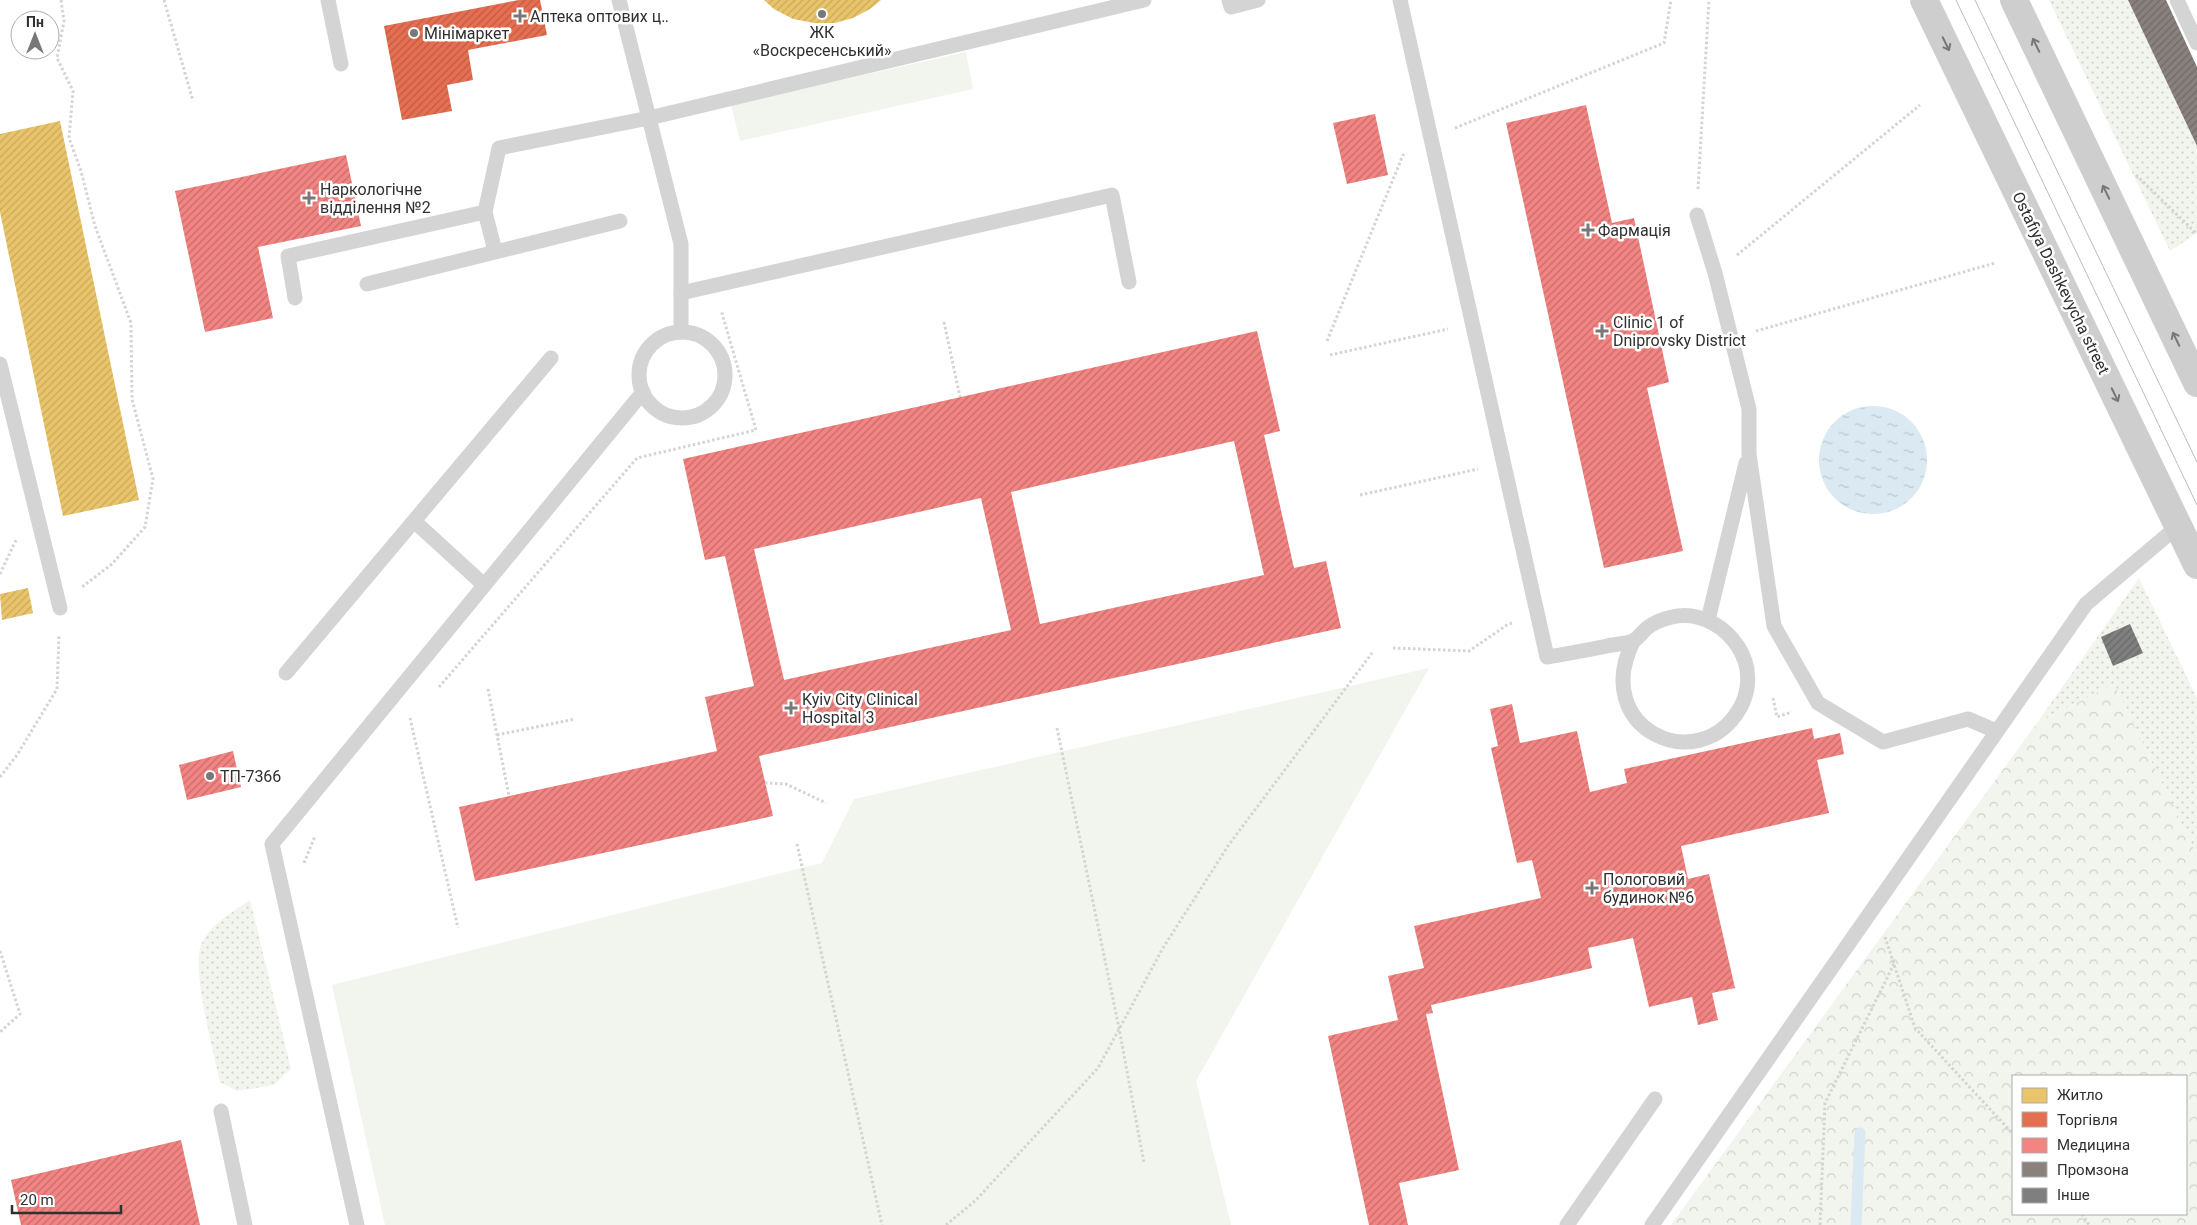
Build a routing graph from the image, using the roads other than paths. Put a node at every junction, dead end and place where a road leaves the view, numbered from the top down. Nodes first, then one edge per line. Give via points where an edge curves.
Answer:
1 (328, 0) edge
2 (619, 0) edge
3 (1144, 0) edge
4 (1229, 0) edge
5 (1258, 0) edge
6 (1400, 0) edge
7 (1924, 0) edge
8 (2014, 0) edge
9 (2178, 0) edge
10 (2197, 43) edge
11 (342, 64) dead end
12 (649, 118) junction
13 (486, 212) junction
14 (1697, 215) road end
15 (620, 221) dead end
16 (496, 252) junction
17 (1129, 282) dead end
18 (367, 284) dead end
19 (681, 293) junction
20 (295, 298) dead end
21 (681, 332) junction
22 (551, 358) dead end
23 (0, 364) edge
24 (2197, 382) edge
25 (643, 392) junction
26 (1749, 454) junction
27 (414, 521) junction
28 (2178, 526) junction
29 (2197, 565) edge
30 (484, 585) junction
31 (60, 606) road end
32 (1708, 620) junction
33 (1634, 640) junction
34 (286, 672) dead end
35 (1996, 731) junction
36 (1655, 1099) dead end
37 (221, 1111) dead end
38 (245, 1225) edge
39 (357, 1225) edge
40 (1567, 1225) edge
41 (1652, 1225) edge

1 - 11 lane
2 - 12 lane
3 - 12 lane
4 - 5 lane via 1230,7
6 - 33 lane via 1547,657
7 -> 28 street, Ostafiya Dashkevycha street
24 -> 8 street
9 - 10 lane
12 - 13 lane via 499,148
12 - 19 lane via 681,244
13 - 16 lane
13 - 20 lane via 288,256
14 - 26 lane via 1749,409
15 - 16 lane
16 - 18 lane
17 - 19 lane via 1112,195
19 - 21 lane
21 - 25 lane via 666,335 647,350 639,378
21 - 25 lane via 696,334 709,342 721,357 724,386 717,400 697,415 683,418 668,416 655,408
22 - 27 lane
23 - 31 lane
25 - 30 lane
26 - 32 lane
26 - 35 lane via 1774,626 1818,703 1883,742 1968,718
27 - 30 lane
27 - 34 lane
28 - 29 street, Ostafiya Dashkevycha street
28 - 35 lane via 2086,604
30 - 39 lane via 272,844
32 - 33 lane via 1690,616 1666,618 1647,628
32 - 33 lane via 1731,636 1740,649 1747,670 1747,686 1743,704 1735,718 1714,736 1697,741 1677,742 1656,736 1632,714 1621,680 1625,658
35 - 41 lane
36 - 40 lane
37 - 38 lane

